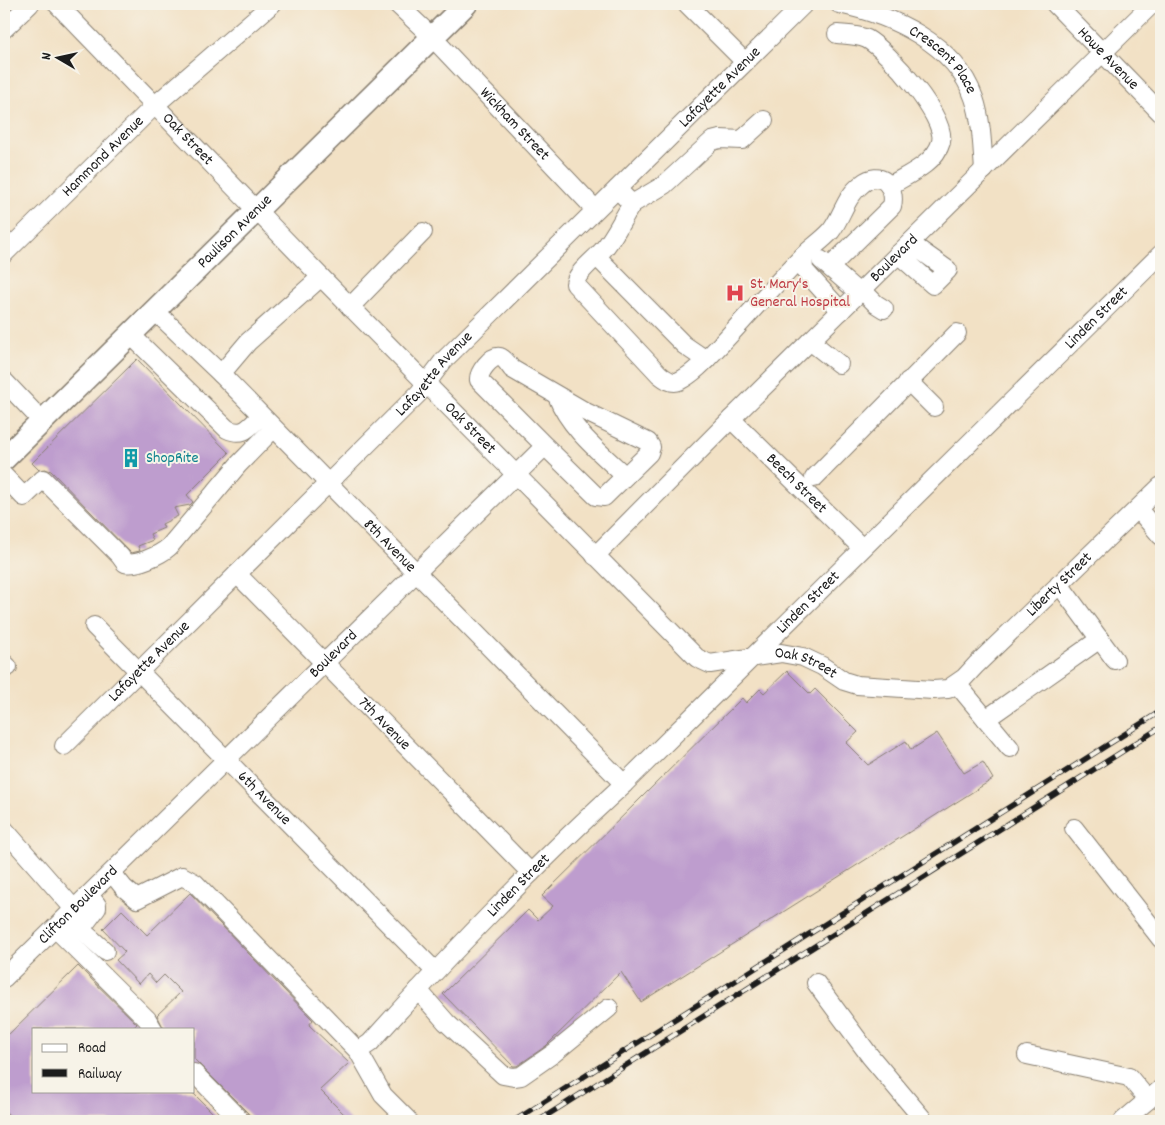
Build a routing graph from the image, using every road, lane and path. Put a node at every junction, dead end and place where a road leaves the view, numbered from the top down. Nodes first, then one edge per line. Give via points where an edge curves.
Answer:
1 (30, 4) edge
2 (56, 4) edge
3 (272, 4) edge
4 (397, 4) edge
5 (466, 4) edge
6 (687, 4) edge
7 (804, 4) edge
8 (838, 4) edge
9 (1055, 4) edge
10 (1152, 4) edge
11 (4, 29) edge
12 (837, 34) dead end
13 (432, 37) junction
14 (1102, 53) junction
15 (745, 62) junction
16 (154, 106) junction
17 (1161, 113) edge
18 (764, 120) dead end
19 (984, 170) junction
20 (889, 186) junction
21 (617, 189) junction
22 (632, 204) junction
23 (595, 209) junction
24 (256, 211) junction
25 (423, 232) dead end
26 (4, 254) edge
27 (1161, 254) edge
28 (803, 256) junction
29 (597, 257) junction
30 (830, 267) junction
31 (321, 277) junction
32 (860, 292) junction
33 (350, 307) junction
34 (884, 308) dead end
35 (155, 311) junction
36 (841, 311) junction
37 (956, 333) dead end
38 (131, 334) junction
39 (810, 341) junction
40 (706, 360) junction
41 (839, 364) dead end
42 (221, 374) junction
43 (908, 381) junction
44 (4, 382) edge
45 (426, 383) junction
46 (557, 396) junction
47 (934, 407) dead end
48 (731, 419) junction
49 (42, 421) junction
50 (267, 422) junction
51 (545, 446) junction
52 (4, 459) edge
53 (4, 476) edge
54 (515, 476) junction
55 (625, 476) junction
56 (814, 478) dead end
57 (329, 484) junction
58 (1161, 486) edge
59 (1138, 509) junction
60 (1161, 536) edge
61 (862, 548) junction
62 (595, 556) junction
63 (416, 573) junction
64 (237, 574) junction
65 (1059, 584) junction
66 (94, 626) dead end
67 (1100, 639) junction
68 (751, 658) junction
69 (1115, 660) dead end
70 (325, 663) junction
71 (140, 670) junction
72 (957, 684) junction
73 (986, 719) junction
74 (64, 746) dead end
75 (1010, 748) dead end
76 (228, 759) junction
77 (624, 784) junction
78 (1074, 828) dead end
79 (4, 829) edge
80 (152, 833) joint
81 (112, 873) junction
82 (532, 873) junction
83 (89, 895) junction
84 (66, 918) junction
85 (80, 929) junction
86 (1161, 939) edge
87 (105, 951) dead end
88 (7, 968) edge
89 (435, 971) junction
90 (816, 983) dead end
91 (418, 990) junction
92 (609, 1008) dead end
93 (152, 1028) edge
94 (358, 1051) junction
95 (1027, 1055) dead end
96 (195, 1074) edge
97 (1155, 1095) edge
98 (238, 1118) dead end
99 (408, 1120) edge
100 (924, 1120) edge
101 (1123, 1121) edge

1 - 11 street
2 - 16 street, Oak Street
3 - 16 street, Hammond Avenue
4 - 13 street, Wickham Street
5 - 13 main road, Paulison Avenue
6 - 15 street
7 - 15 street, Lafayette Avenue
8 - 19 street, Crescent Place via 863,9 893,21 945,54 975,100
9 - 14 street, Howe Avenue
10 - 14 street, Boulevard
12 - 20 street via 867,39 888,57 912,82 941,130 941,142 933,157
13 - 23 street, Wickham Street
13 - 24 main road, Paulison Avenue
14 - 17 street, Howe Avenue
14 - 19 street, Boulevard
15 - 21 street, Lafayette Avenue
16 - 24 street, Oak Street
16 - 26 street, Hammond Avenue
18 - 22 street via 742,140 712,141 664,185
19 - 32 street, Boulevard
20 - 28 street via 879,177 863,183 848,198 831,231
20 - 30 street via 892,206
21 - 22 street
21 - 23 street, Lafayette Avenue
22 - 29 street
23 - 45 street, Lafayette Avenue via 444,360
24 - 31 street, Oak Street
24 - 35 main road, Paulison Avenue
25 - 33 street
27 - 61 street, Linden Street
28 - 30 street via 816,255
28 - 36 street via 804,270
28 - 40 street
29 - 40 street via 684,345
29 - 40 street via 577,277 575,284 659,374 668,381 677,382
30 - 32 street
31 - 33 street, Oak Street
31 - 42 street via 248,342
32 - 34 street
32 - 36 street, Boulevard
33 - 45 street, Oak Street
35 - 38 main road, Paulison Avenue
35 - 42 street, 8th Avenue
36 - 39 street, Boulevard
37 - 43 street
38 - 49 main road, Paulison Avenue
38 - 50 street via 227,429 242,432
39 - 41 street
39 - 48 street, Boulevard
42 - 50 street, 8th Avenue
43 - 47 street
43 - 56 street
44 - 49 street
45 - 54 street, Oak Street
45 - 57 street, Lafayette Avenue
46 - 51 street via 512,369 500,357 490,361 479,375 481,382
46 - 55 street via 573,425
46 - 55 street via 648,442 652,447 649,453
48 - 61 street, Beech Street
48 - 62 street, Boulevard
49 - 52 main road, Paulison Avenue
50 - 53 street via 238,465 169,547 162,554 131,564 125,563 43,479 24,497
50 - 57 street, 8th Avenue
51 - 54 street, Boulevard
51 - 55 street via 596,496 604,497
54 - 62 street, Oak Street
54 - 63 street, Boulevard
57 - 63 street, 8th Avenue
57 - 64 street, Lafayette Avenue
58 - 59 street, Liberty Street
59 - 60 street
59 - 65 street, Liberty Street
61 - 68 street, Linden Street
62 - 68 street, Oak Street via 697,658 710,664
63 - 70 street, Boulevard
63 - 77 street, 8th Avenue
64 - 70 street, 7th Avenue
64 - 71 street, Lafayette Avenue
65 - 67 street
65 - 72 street, Liberty Street
66 - 71 street, 6th Avenue
67 - 69 street
67 - 73 street
68 - 72 street, Oak Street via 781,653 802,657 844,681 869,686 933,690 948,689
68 - 77 street, Linden Street
70 - 76 street, Boulevard
70 - 82 street, 7th Avenue
71 - 74 street, Lafayette Avenue
71 - 76 street, 6th Avenue
72 - 73 street
73 - 75 street
76 - 80 street, Boulevard
76 - 89 street, 6th Avenue
77 - 82 street, Linden Street
78 - 86 street
79 - 84 street
80 - 81 street, Clifton Boulevard
81 - 83 street, Clifton Boulevard
81 - 94 street via 137,899 182,876 195,883
82 - 89 street, Linden Street
83 - 84 street, Clifton Boulevard
83 - 85 street via 97,908
84 - 85 street
84 - 88 street, Clifton Boulevard
84 - 93 street
85 - 87 street
89 - 91 street, Linden Street
90 - 100 street via 870,1056
91 - 92 street via 446,1022 502,1075 514,1077 521,1076 554,1053
91 - 94 street, Linden Street via 370,1043
94 - 99 street via 383,1095
95 - 97 street via 1130,1077
96 - 98 street
97 - 101 street

